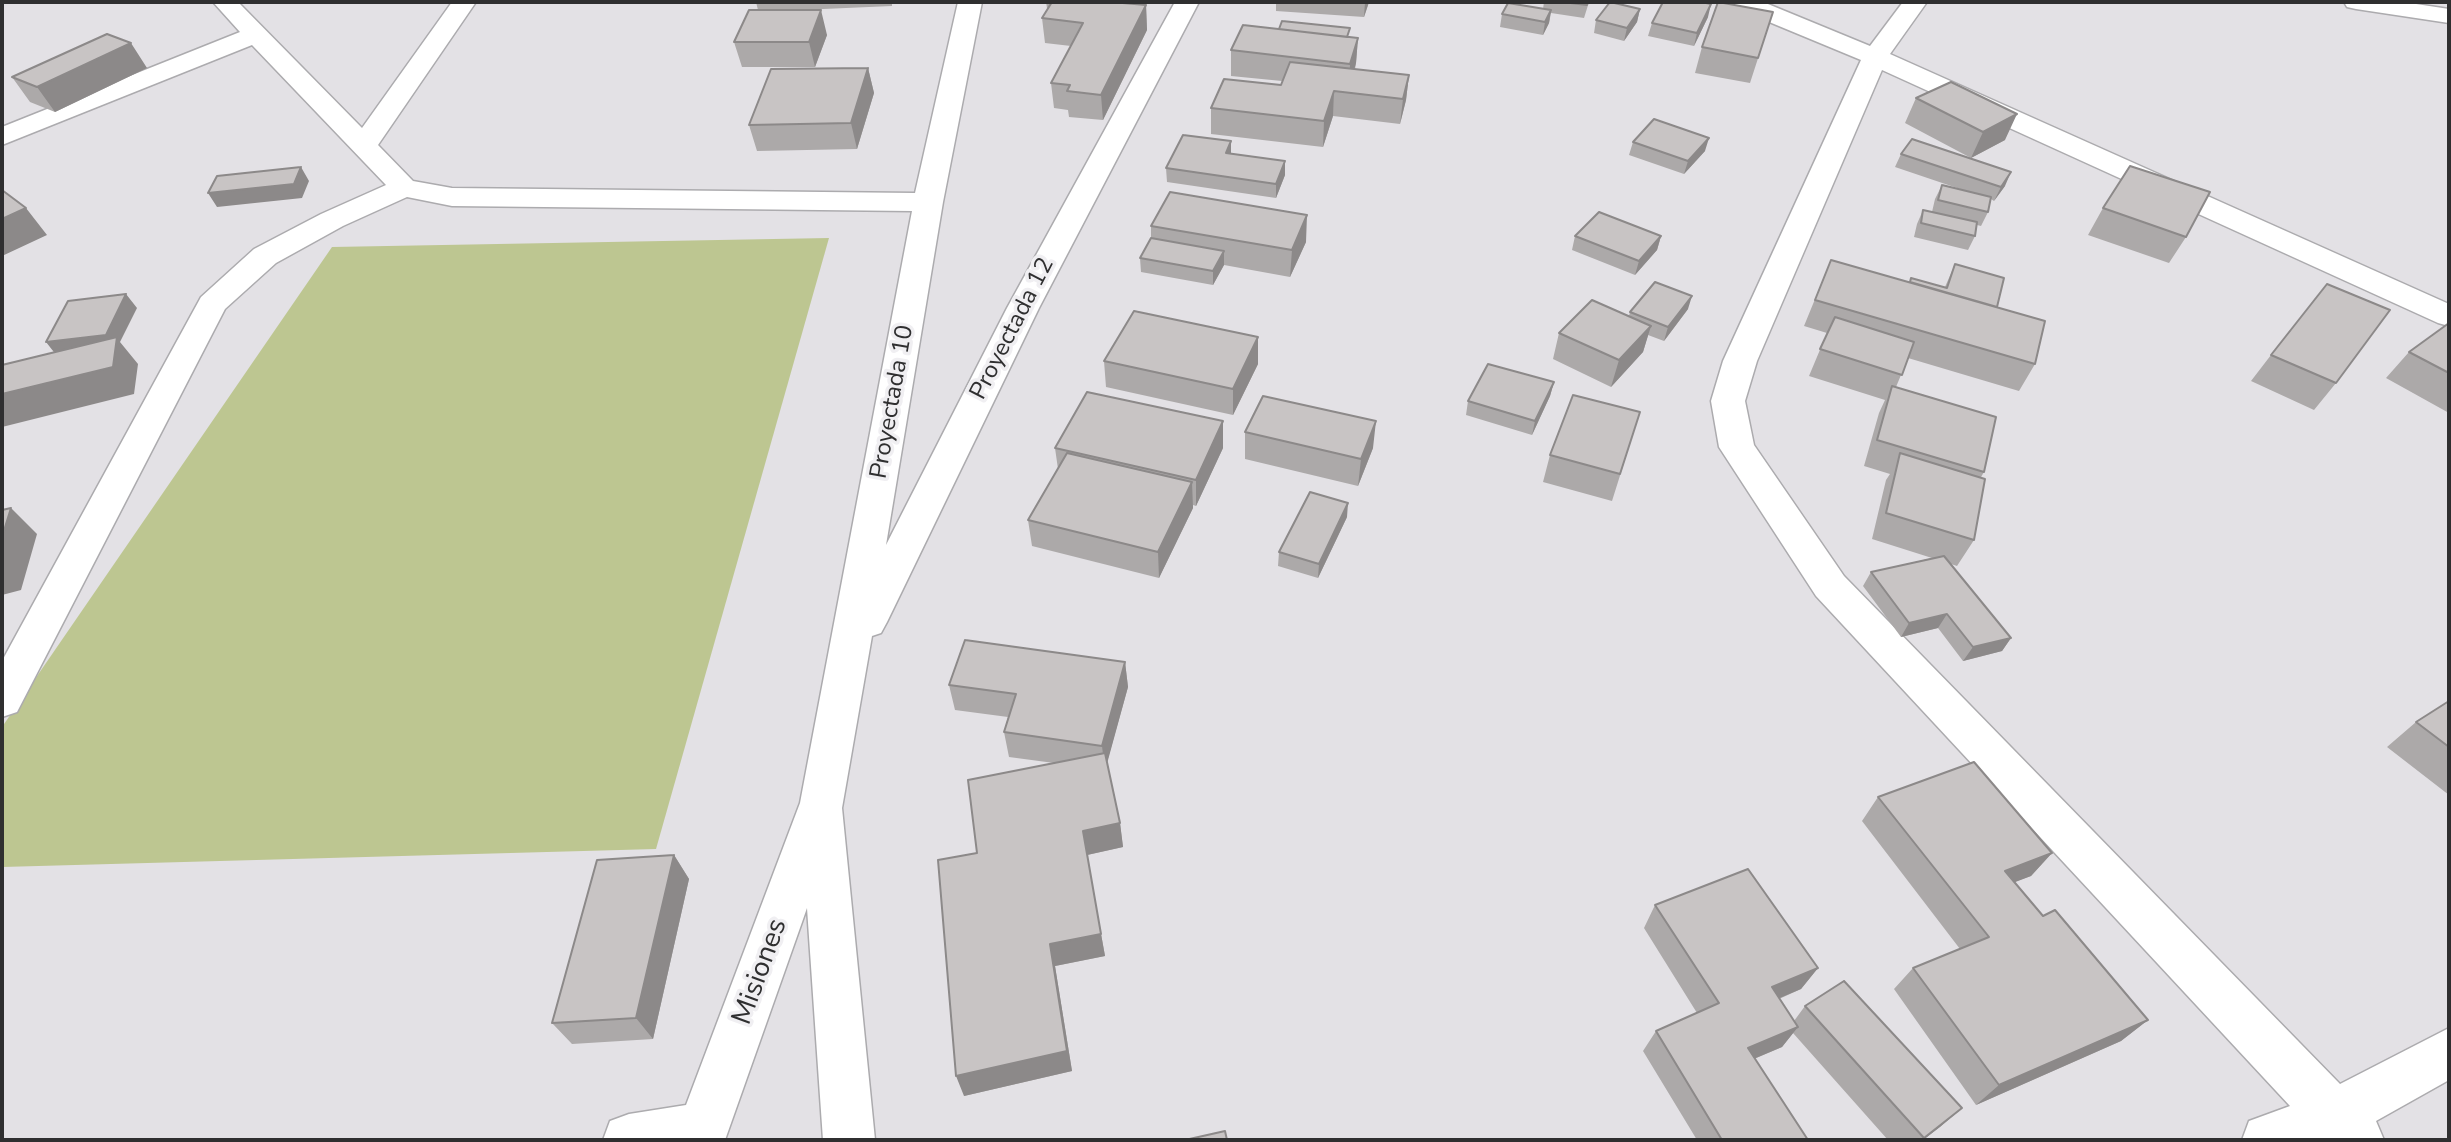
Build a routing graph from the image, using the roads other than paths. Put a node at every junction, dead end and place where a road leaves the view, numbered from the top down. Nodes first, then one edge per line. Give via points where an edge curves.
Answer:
1 (225, 2) edge
2 (464, 2) edge
3 (970, 2) edge
4 (1187, 2) edge
5 (1742, 2) edge
6 (1915, 2) edge
7 (2356, 2) edge
8 (2449, 16) edge
9 (257, 34) junction
10 (1875, 57) junction
11 (2, 137) edge
12 (363, 147) junction
13 (404, 188) junction
14 (928, 202) junction
15 (2449, 316) edge
16 (847, 660) junction
17 (2, 700) edge
18 (822, 803) junction
19 (2449, 1053) edge
20 (2346, 1128) edge
21 (701, 1135) edge
22 (629, 1140) edge
23 (849, 1140) edge
24 (2267, 1140) edge

1 - 9 street
2 - 12 street
3 - 14 street, Proyectada 10
4 - 16 street, Proyectada 12 via 1023,308
5 - 10 street
6 - 10 street
7 - 8 street
9 - 11 street
9 - 12 street
10 - 15 street
10 - 20 street via 1740,361 1728,401 1737,447 1830,586
12 - 13 street
13 - 14 street via 452,197
13 - 17 street via 265,256 212,304
14 - 16 street, Proyectada 10
16 - 18 street, Proyectada 10
18 - 21 street, Misiones
18 - 23 street
19 - 20 street
20 - 24 street
21 - 22 street

